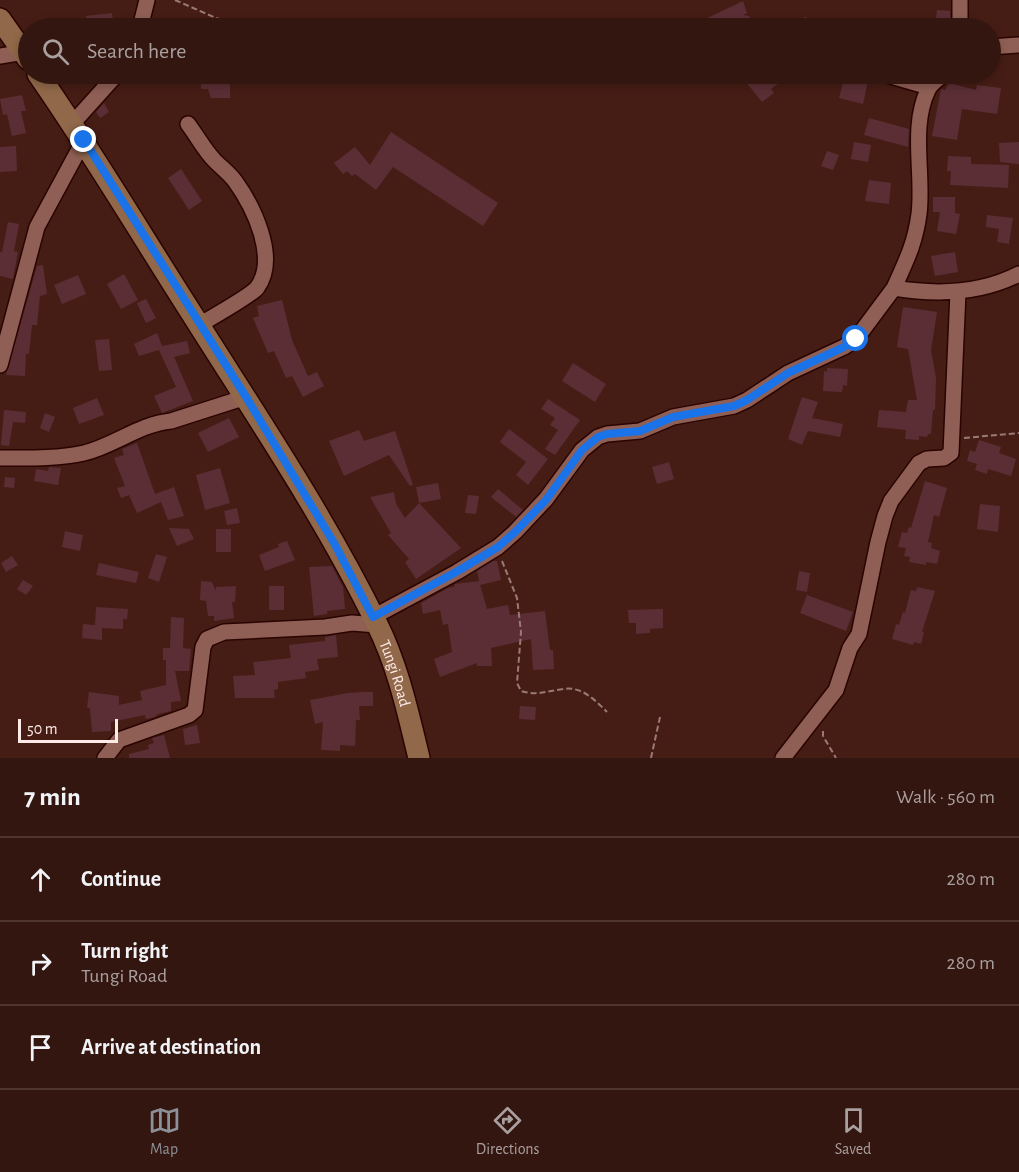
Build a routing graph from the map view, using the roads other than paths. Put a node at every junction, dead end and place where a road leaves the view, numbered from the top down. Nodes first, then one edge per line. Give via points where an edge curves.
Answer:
1 (147, 0) edge
2 (960, 0) edge
3 (142, 18) edge
4 (960, 18) edge
5 (0, 19) edge
6 (18, 45) edge
7 (1019, 45) edge
8 (1001, 46) edge
9 (0, 56) edge
10 (18, 56) edge
11 (45, 84) edge
12 (110, 84) edge
13 (919, 84) edge
14 (932, 84) edge
15 (929, 87) junction
16 (188, 124) dead end
17 (78, 132) junction
18 (1019, 274) edge
19 (894, 288) junction
20 (958, 292) junction
21 (199, 326) junction
22 (0, 364) edge
23 (246, 397) junction
24 (0, 458) edge
25 (375, 621) junction
26 (105, 758) edge
27 (419, 758) edge
28 (783, 758) edge

1 - 3 street
2 - 4 street
5 - 6 main road
7 - 8 street
9 - 10 street
11 - 17 main road, Tungi Road
12 - 17 street
13 - 15 street
14 - 15 street
15 - 19 street via 918,136 920,200 913,246
16 - 21 street via 214,161 235,181 252,209 264,250 264,273 256,289
17 - 21 main road, Tungi Road
17 - 22 street via 37,227
18 - 20 street via 998,284
19 - 20 street
19 - 25 street via 856,339 788,373 747,400 673,417 640,431 598,437 582,450 546,500 498,547
20 - 28 street via 950,455 919,463 891,501 878,542 859,634 850,648 836,690
21 - 23 main road, Tungi Road
23 - 24 street via 141,429 85,453
23 - 25 main road, Tungi Road via 334,543
25 - 26 street via 224,632 207,639 195,710 119,740
25 - 27 main road, Tungi Road via 399,680

